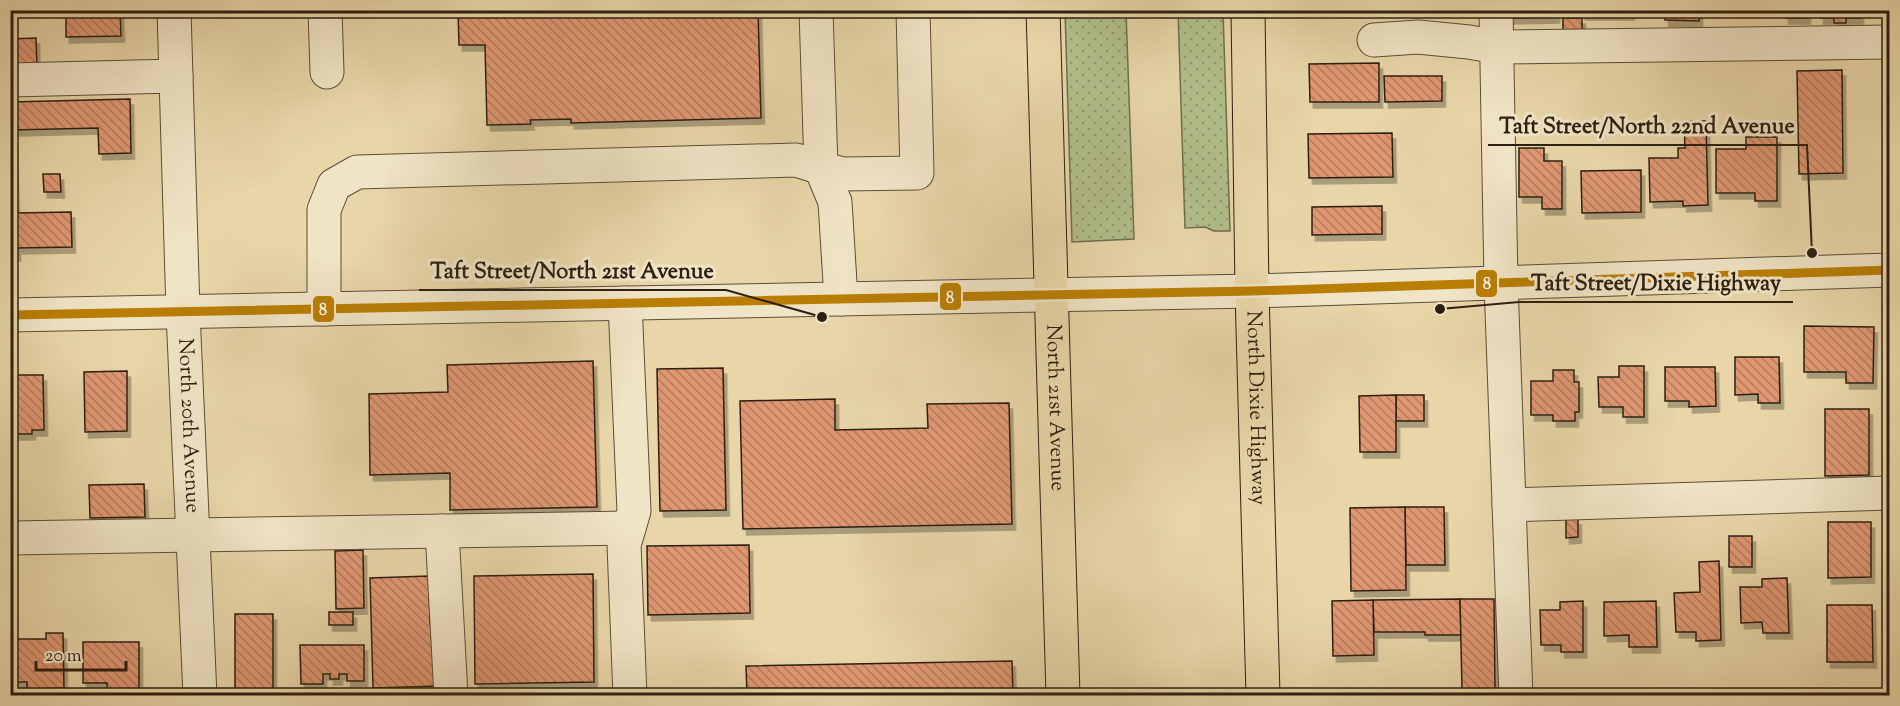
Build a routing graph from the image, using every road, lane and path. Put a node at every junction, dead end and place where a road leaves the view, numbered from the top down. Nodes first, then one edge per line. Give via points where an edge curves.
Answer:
1 (174, 10) edge
2 (325, 10) edge
3 (816, 10) edge
4 (913, 10) edge
5 (1043, 10) edge
6 (1248, 10) edge
7 (1496, 10) edge
8 (1374, 40) dead end
9 (1890, 42) edge
10 (1497, 47) junction
11 (327, 72) dead end
12 (176, 76) junction
13 (10, 80) edge
14 (821, 168) junction
15 (1890, 270) edge
16 (1501, 283) junction
17 (1252, 291) junction
18 (1051, 295) junction
19 (842, 299) junction
20 (625, 303) junction
21 (324, 309) junction
22 (183, 312) junction
23 (10, 315) edge
24 (1890, 493) edge
25 (1509, 505) junction
26 (629, 528) junction
27 (442, 531) junction
28 (193, 535) junction
29 (10, 538) edge
30 (200, 696) edge
31 (452, 696) edge
32 (630, 696) edge
33 (1063, 696) edge
34 (1263, 696) edge
35 (1516, 696) edge

1 - 12 street, North 20th Avenue
2 - 11 street
3 - 14 street
4 - 14 street via 917,172 842,174
5 - 18 main road, North 21st Avenue
6 - 17 main road, North Dixie Highway
7 - 10 street
8 - 10 street via 1418,38
9 - 10 street
10 - 16 street
12 - 13 street
12 - 22 street, North 20th Avenue
14 - 19 street via 835,202
14 - 21 street via 796,160 357,172 334,185 324,210
15 - 16 street
16 - 17 street
16 - 25 street
17 - 18 street
17 - 34 main road, North Dixie Highway
18 - 19 street
18 - 33 main road, North 21st Avenue
19 - 20 street
20 - 21 street
20 - 26 street via 634,511
21 - 22 street
22 - 23 street
22 - 28 street, North 20th Avenue
24 - 25 street
25 - 35 street
26 - 27 street
26 - 32 street via 624,545
27 - 28 street
27 - 31 street
28 - 29 street
28 - 30 street, North 20th Avenue

